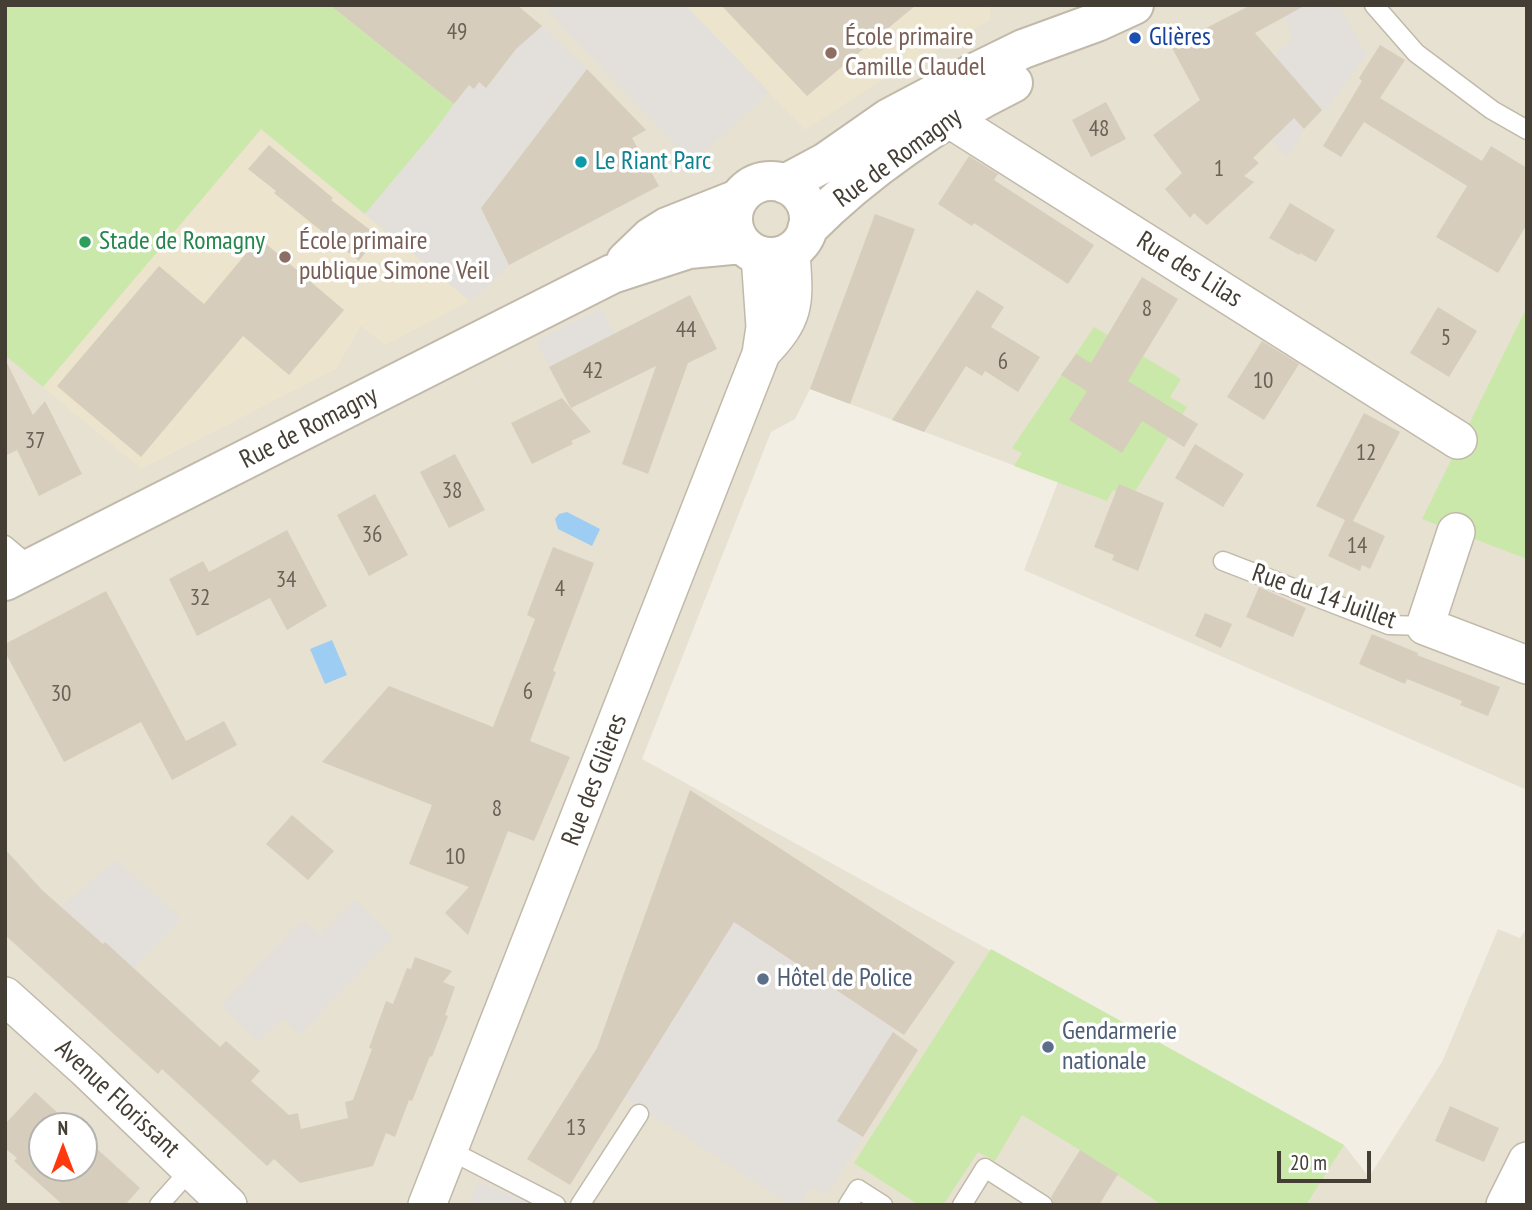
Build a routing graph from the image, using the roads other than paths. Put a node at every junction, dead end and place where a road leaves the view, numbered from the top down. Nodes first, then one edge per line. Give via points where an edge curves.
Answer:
1 (1134, 5) edge
2 (1374, 5) edge
3 (935, 109) junction
4 (1527, 130) edge
5 (785, 184) junction
6 (738, 199) junction
7 (775, 245) junction
8 (612, 274) junction
9 (1458, 440) dead end
10 (1456, 532) dead end
11 (1223, 561) dead end
12 (14, 564) edge
13 (1425, 626) junction
14 (1527, 665) edge
15 (5, 996) edge
16 (639, 1114) dead end
17 (449, 1150) junction
18 (1527, 1161) edge
19 (191, 1169) junction
20 (159, 1205) edge
21 (228, 1205) edge
22 (427, 1205) edge
23 (556, 1205) edge
24 (580, 1205) edge
25 (848, 1205) edge
26 (883, 1205) edge
27 (961, 1205) edge
28 (1043, 1205) edge
29 (1505, 1205) edge

1 - 3 street, Rue de Romagny via 1023,49
2 - 4 lane via 1416,52 1492,110
3 - 5 street, Rue de Romagny via 871,129 826,162
3 - 7 street, Rue de Romagny via 845,192
3 - 9 street, Rue des Lilas
5 - 6 street via 760,182
5 - 7 street via 799,193 809,213
6 - 7 street via 733,225
6 - 8 street, Rue de Romagny via 660,232
7 - 8 street, Rue de Romagny via 689,249
7 - 17 street, Rue des Glières via 761,354
8 - 12 street, Rue de Romagny
10 - 13 street, Rue du 14 Juillet
11 - 13 lane, Rue du 14 Juillet via 1389,625
13 - 14 street, Rue du 14 Juillet
15 - 19 street, Avenue Florissant
16 - 24 lane
17 - 22 street, Rue des Glières
17 - 23 lane
18 - 29 street
19 - 20 lane
19 - 21 street, Avenue Florissant
25 - 26 lane via 858,1189
27 - 28 lane via 985,1168

